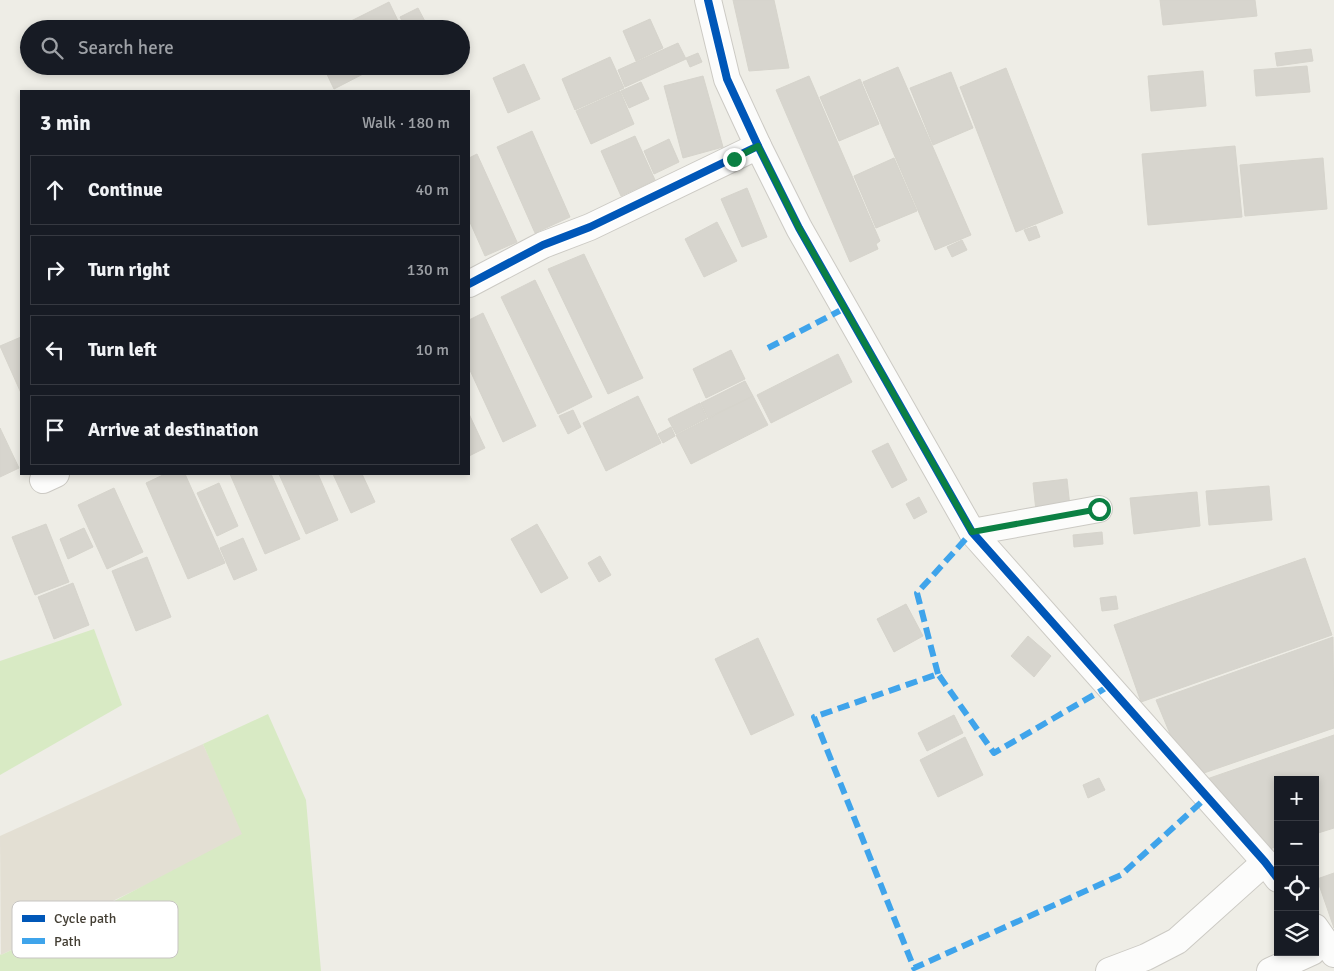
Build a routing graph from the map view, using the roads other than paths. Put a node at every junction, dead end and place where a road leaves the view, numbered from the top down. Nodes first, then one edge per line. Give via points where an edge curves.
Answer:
1 (708, 0) edge
2 (758, 146) junction
3 (470, 283) edge
4 (1099, 509) dead end
5 (972, 532) junction
6 (1271, 871) edge
7 (1321, 946) edge
8 (1109, 971) edge
9 (1270, 971) edge

1 - 2 street via 727,79
2 - 3 street via 590,227 544,245
2 - 5 street via 799,228
4 - 5 street
5 - 6 street
6 - 8 street via 1177,941
7 - 9 street

